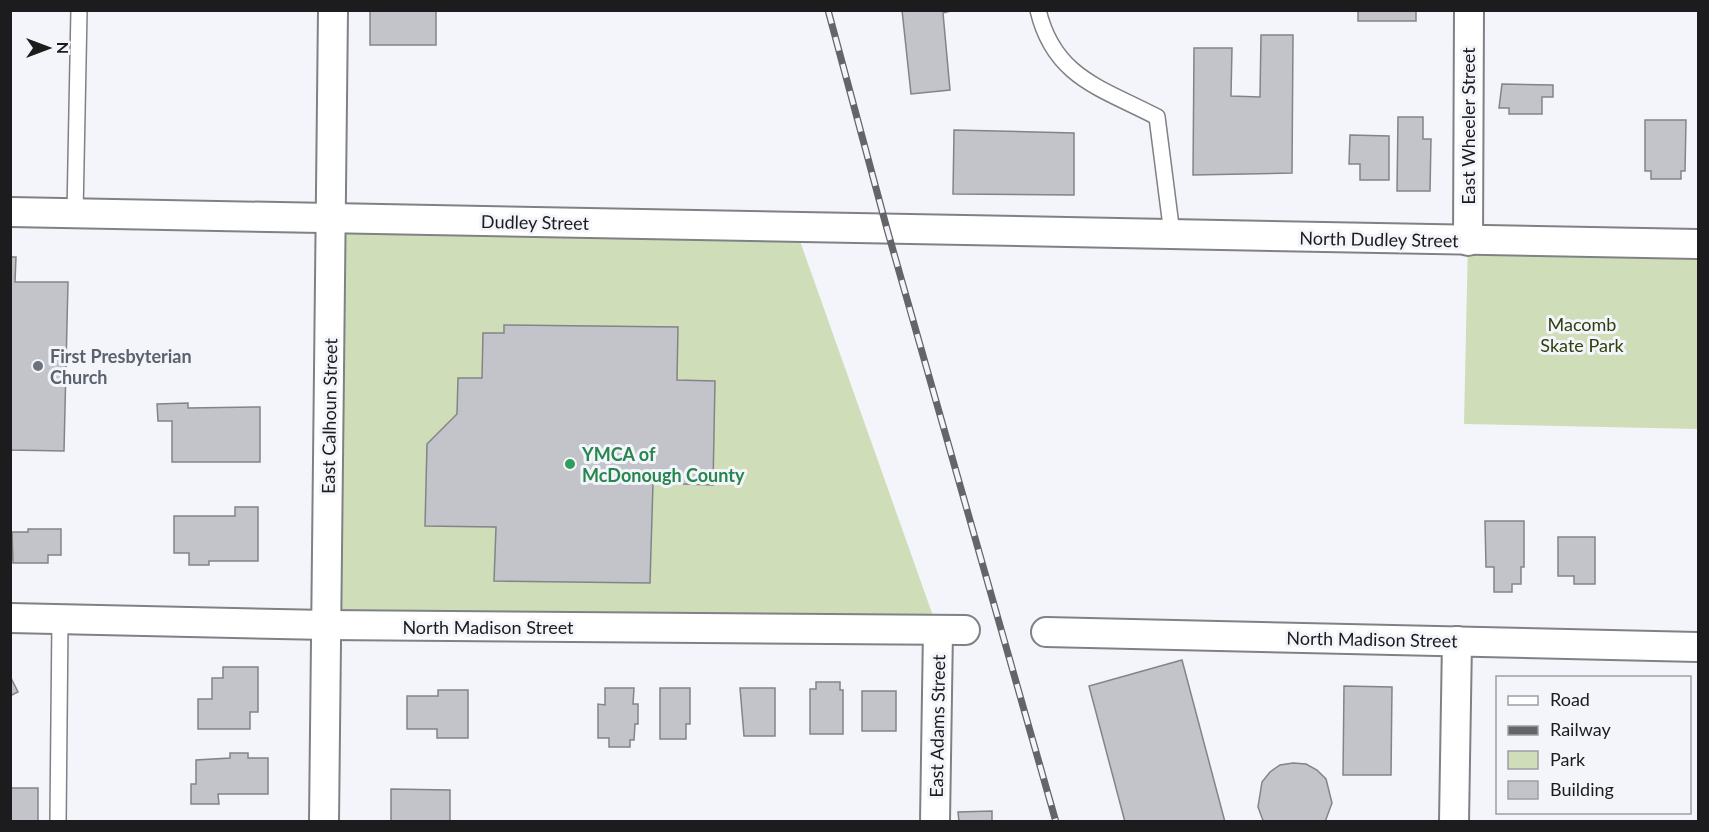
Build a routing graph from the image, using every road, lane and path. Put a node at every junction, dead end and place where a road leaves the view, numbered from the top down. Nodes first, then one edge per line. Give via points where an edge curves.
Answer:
1 (79, 10) edge
2 (333, 10) edge
3 (1038, 10) edge
4 (1469, 10) edge
5 (10, 212) edge
6 (75, 213) junction
7 (332, 218) junction
8 (1060, 232) joint
9 (1172, 234) junction
10 (1468, 241) junction
11 (1698, 244) edge
12 (10, 618) edge
13 (60, 619) junction
14 (327, 625) junction
15 (952, 630) joint
16 (1046, 632) dead end
17 (1456, 641) junction
18 (1698, 647) edge
19 (58, 822) edge
20 (324, 822) edge
21 (935, 822) edge
22 (1454, 822) edge

1 - 6 lane
2 - 7 street, East Calhoun Street
3 - 9 lane via 1044,35 1066,67 1157,117
4 - 10 street, East Wheeler Street
5 - 6 street, Dudley Street
6 - 7 street, Dudley Street
7 - 8 street, Dudley Street
7 - 14 street, East Calhoun Street
8 - 9 street, North Dudley Street
9 - 10 street, North Dudley Street
10 - 11 street, North Dudley Street
12 - 13 street, North Madison Street
13 - 14 street, North Madison Street
13 - 19 lane
14 - 15 street, North Madison Street
14 - 20 street, East Calhoun Street
15 - 21 street, East Adams Street
16 - 17 street, North Madison Street
17 - 18 street, North Madison Street
17 - 22 street

